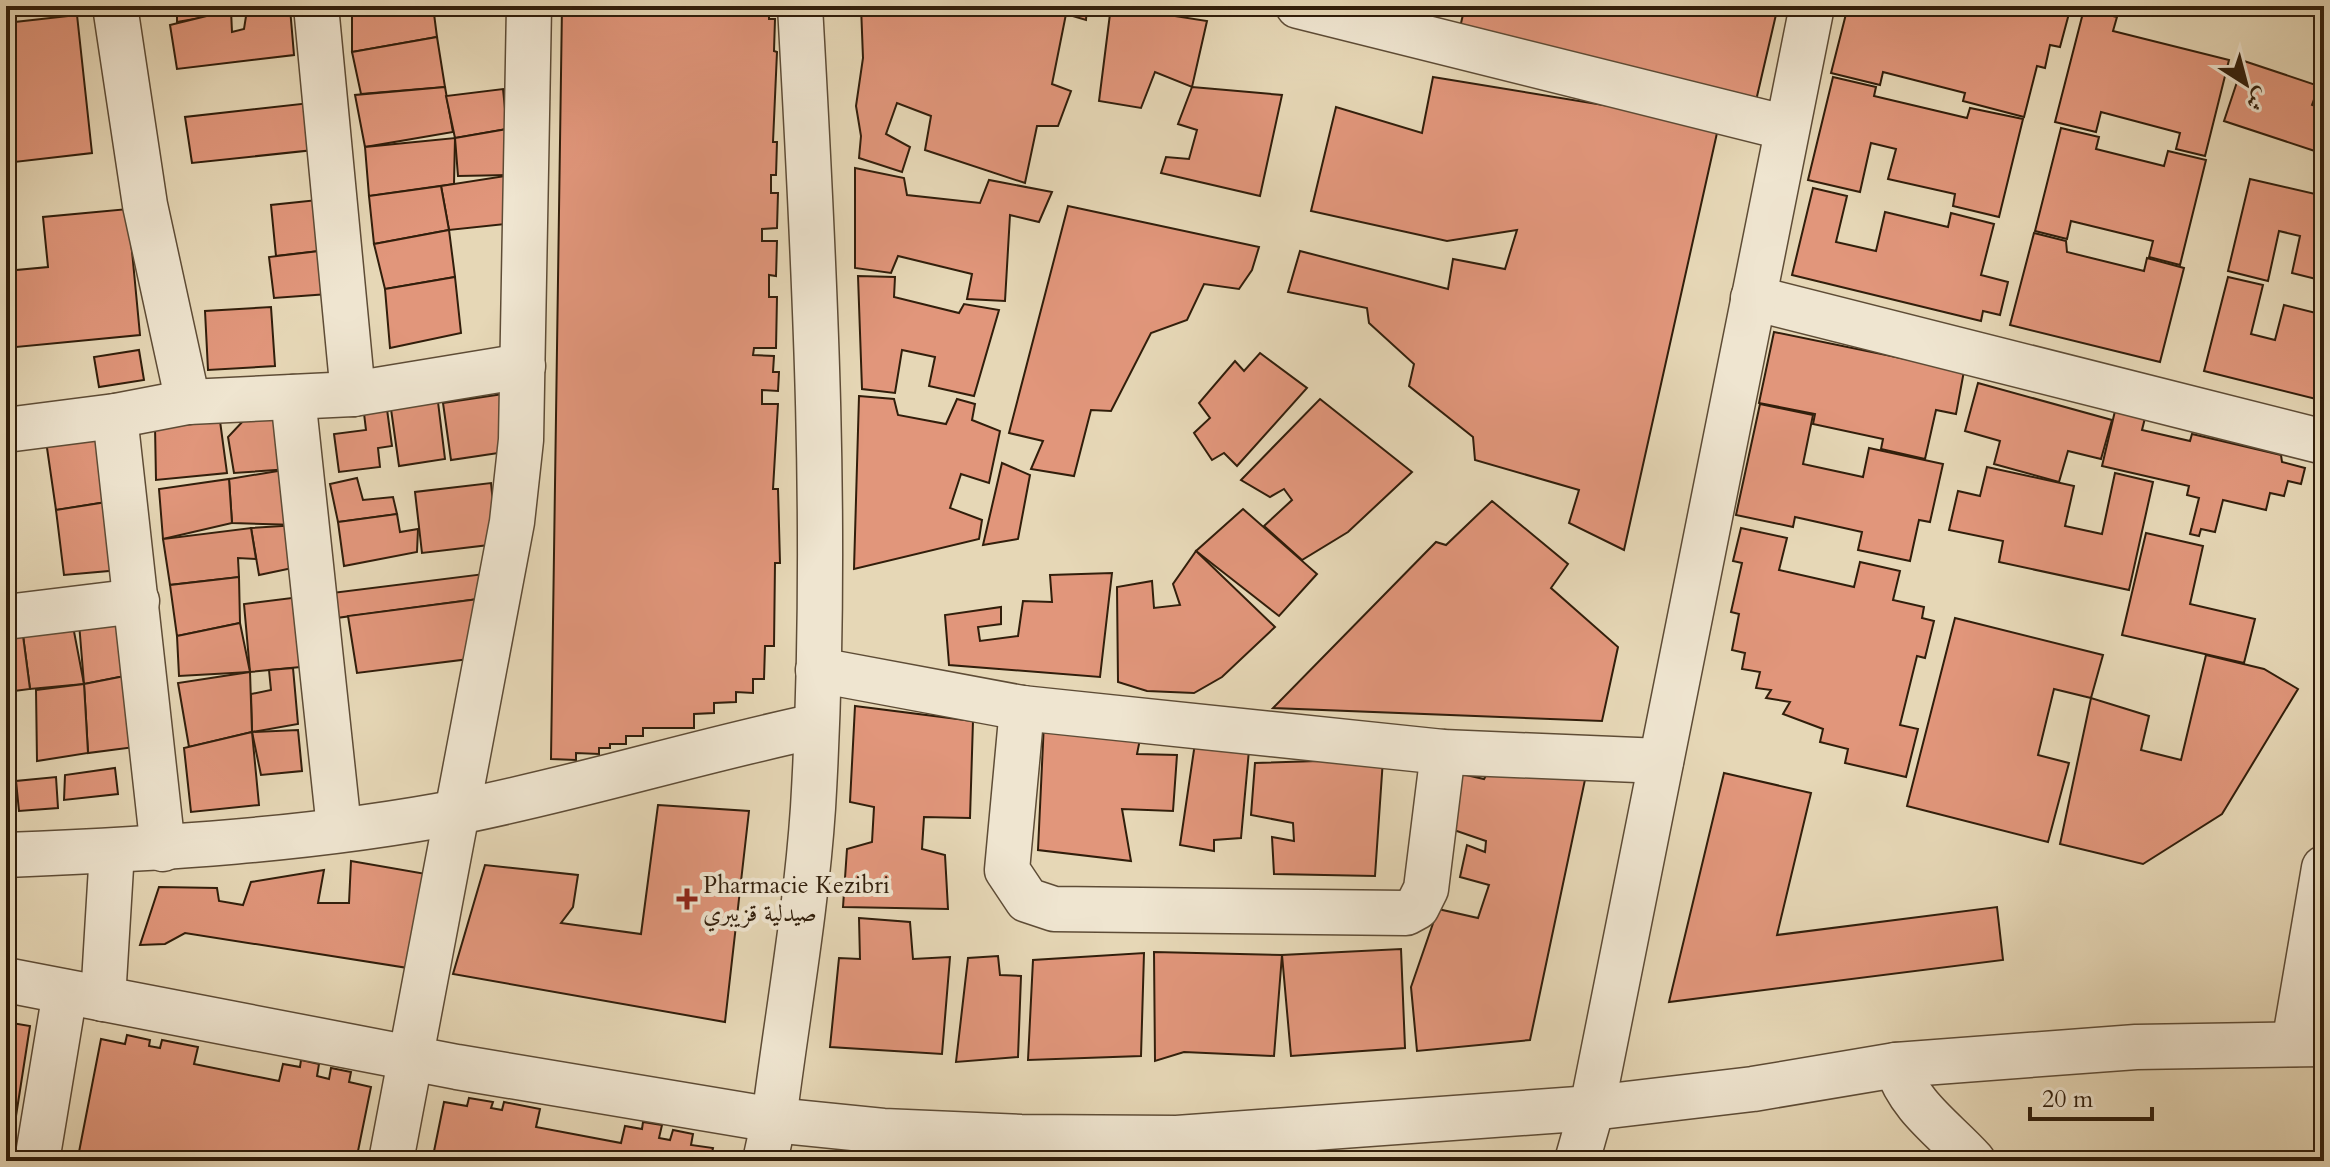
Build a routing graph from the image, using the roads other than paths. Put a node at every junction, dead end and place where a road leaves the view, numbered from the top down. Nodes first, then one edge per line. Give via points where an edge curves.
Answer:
1 (115, 6) edge
2 (316, 6) edge
3 (529, 6) edge
4 (800, 6) edge
5 (1298, 6) edge
6 (1812, 6) edge
7 (1787, 128) junction
8 (1753, 298) junction
9 (523, 366) junction
10 (353, 394) junction
11 (293, 397) junction
12 (188, 402) junction
13 (115, 416) junction
14 (6, 430) edge
15 (2324, 442) edge
16 (137, 601) junction
17 (6, 617) edge
18 (818, 670) junction
19 (1022, 708) junction
20 (816, 726) junction
21 (1443, 752) junction
22 (1661, 761) junction
23 (459, 812) junction
24 (339, 828) junction
25 (163, 849) junction
26 (112, 851) junction
27 (6, 855) edge
28 (2324, 868) edge
29 (6, 980) edge
30 (84, 995) junction
31 (2309, 1044) edge
32 (413, 1059) junction
33 (1896, 1065) junction
34 (1592, 1108) junction
35 (770, 1140) edge
36 (1961, 1156) edge
37 (37, 1161) edge
38 (391, 1161) edge
39 (1577, 1161) edge

1 - 12 street via 145,205
2 - 10 street
3 - 9 street
4 - 18 street via 817,314
5 - 7 street
6 - 7 street
7 - 8 street
8 - 15 street
8 - 22 street
9 - 10 street
9 - 23 street via 512,522
10 - 11 street
11 - 12 street
11 - 24 street
12 - 13 street
13 - 14 street
13 - 16 street
16 - 17 street
16 - 25 street
18 - 19 street
18 - 20 street
19 - 21 street
19 - 21 street via 1007,870 1027,900 1054,909 1406,913 1417,907 1426,889
20 - 23 street
20 - 35 street via 813,811
21 - 22 street
22 - 34 street
23 - 24 street
23 - 32 street
24 - 25 street
25 - 26 street
26 - 27 street
26 - 30 street
28 - 31 street
29 - 30 street
30 - 32 street
30 - 37 street
31 - 33 street via 2136,1047
32 - 35 street
32 - 38 street
33 - 34 street
33 - 36 street via 1909,1096
34 - 35 street via 1177,1138 883,1131
34 - 39 street

